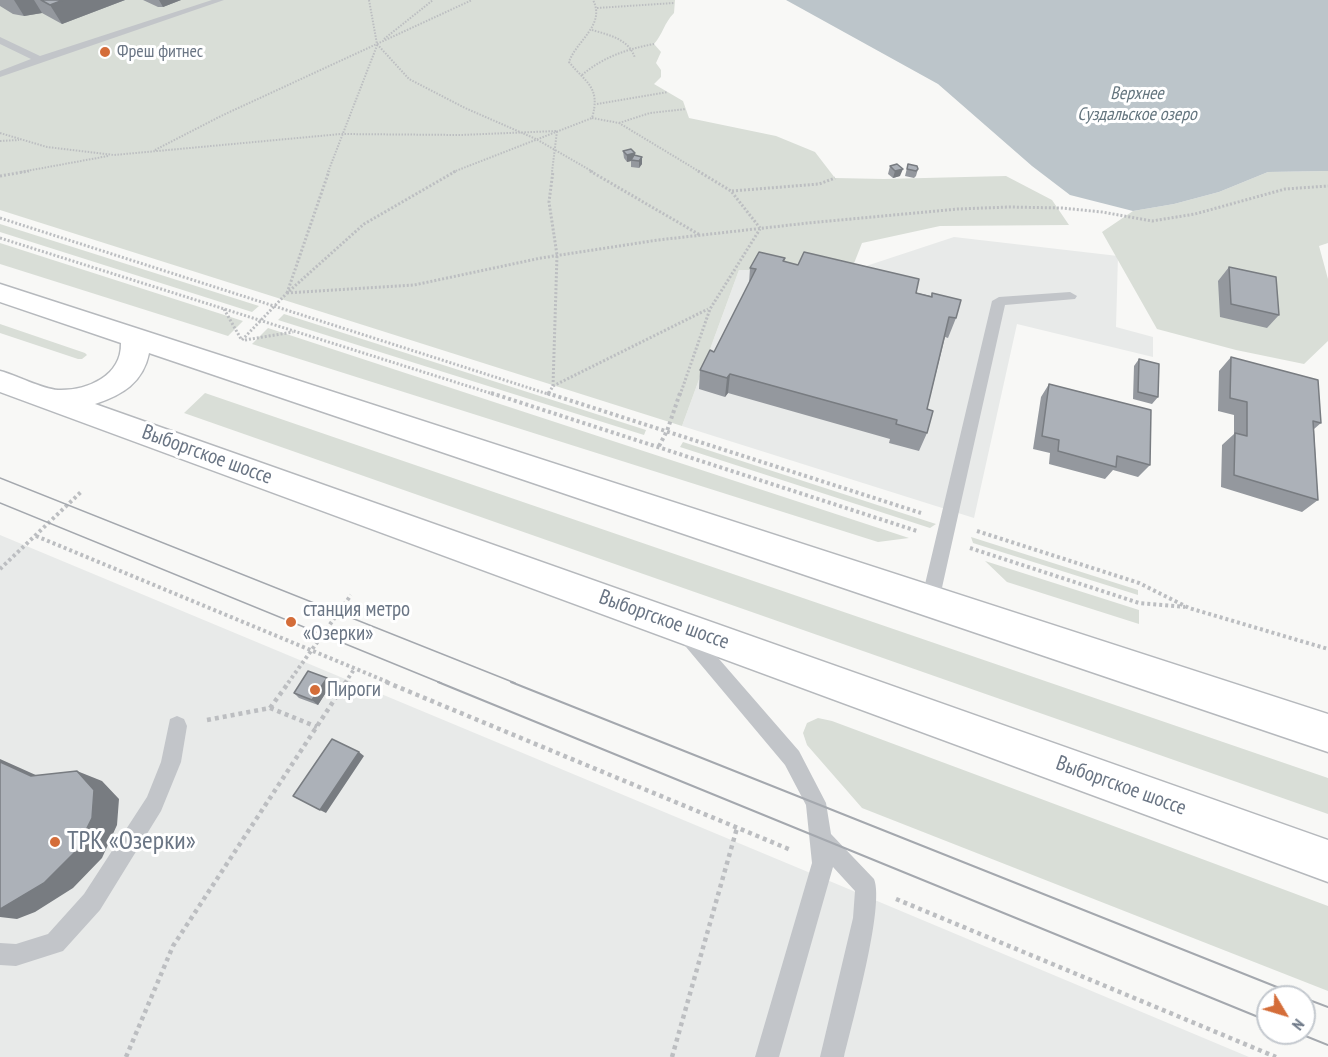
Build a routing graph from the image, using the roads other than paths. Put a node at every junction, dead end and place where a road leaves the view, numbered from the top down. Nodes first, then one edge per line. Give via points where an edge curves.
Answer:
1 (219, 0) edge
2 (0, 40) edge
3 (38, 59) junction
4 (0, 74) edge
5 (0, 293) edge
6 (1070, 296) dead end
7 (135, 338) junction
8 (0, 381) edge
9 (56, 401) junction
10 (930, 601) junction
11 (678, 625) junction
12 (177, 726) road end
13 (1328, 733) edge
14 (821, 838) junction
15 (1328, 861) edge
16 (0, 954) edge
17 (767, 1057) edge
18 (832, 1057) edge

1 - 3 lane
2 - 3 lane
3 - 4 lane
5 - 7 main road
6 - 10 lane via 999,301
7 - 9 main road via 135,364 123,378 101,392
7 - 10 main road
8 - 9 main road, Выборгское шоссе
9 - 11 main road, Выборгское шоссе
10 - 13 main road
11 - 14 lane via 792,758 816,803
11 - 15 main road, Выборгское шоссе
12 - 16 lane via 171,762 154,804 92,902 55,943 16,955
14 - 17 lane via 824,863
14 - 18 lane via 866,887 864,918

